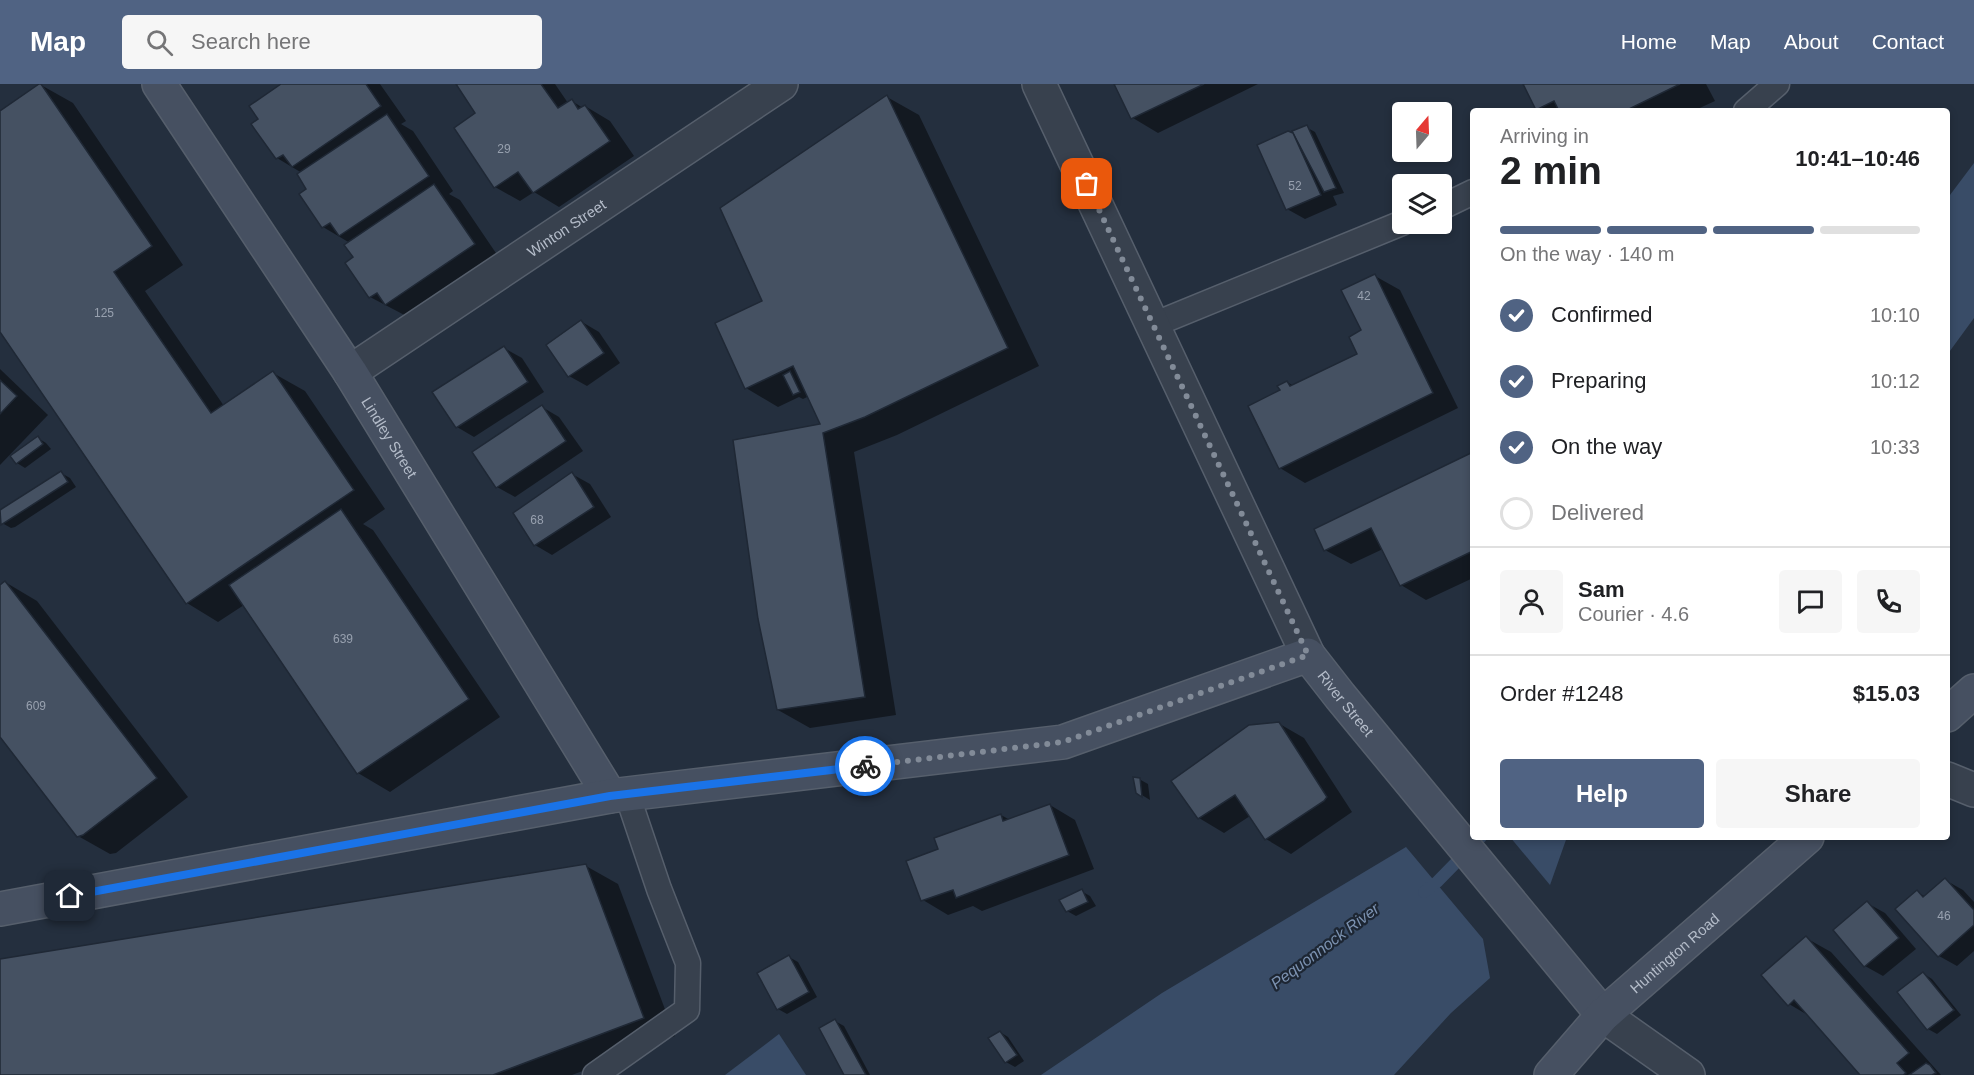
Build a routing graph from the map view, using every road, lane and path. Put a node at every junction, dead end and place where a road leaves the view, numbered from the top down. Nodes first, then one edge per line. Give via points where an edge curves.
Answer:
1 (159, 84) edge
2 (782, 84) edge
3 (1039, 84) edge
4 (1778, 84) edge
5 (1750, 108) edge
6 (1470, 193) edge
7 (1452, 202) edge
8 (1392, 227) edge
9 (1153, 325) junction
10 (350, 372) junction
11 (1308, 655) junction
12 (1974, 691) edge
13 (1950, 712) edge
14 (1950, 780) edge
15 (1974, 790) edge
16 (619, 795) junction
17 (1804, 840) edge
18 (0, 909) edge
19 (1603, 1015) junction
20 (595, 1075) edge
21 (1551, 1075) edge
22 (1688, 1075) edge

1 - 10 main road, Lindley Street
2 - 10 street, Winton Street
3 - 9 street, River Street
4 - 5 lane
6 - 7 lane
8 - 9 lane
9 - 11 street, River Street
10 - 16 main road, Lindley Street
11 - 16 main road via 1063,742
11 - 19 main road, River Street
12 - 13 main road
14 - 15 street
16 - 18 main road
16 - 20 lane via 688,963 687,1010
17 - 19 main road, Huntington Road
19 - 21 main road, Huntington Road
19 - 22 street

